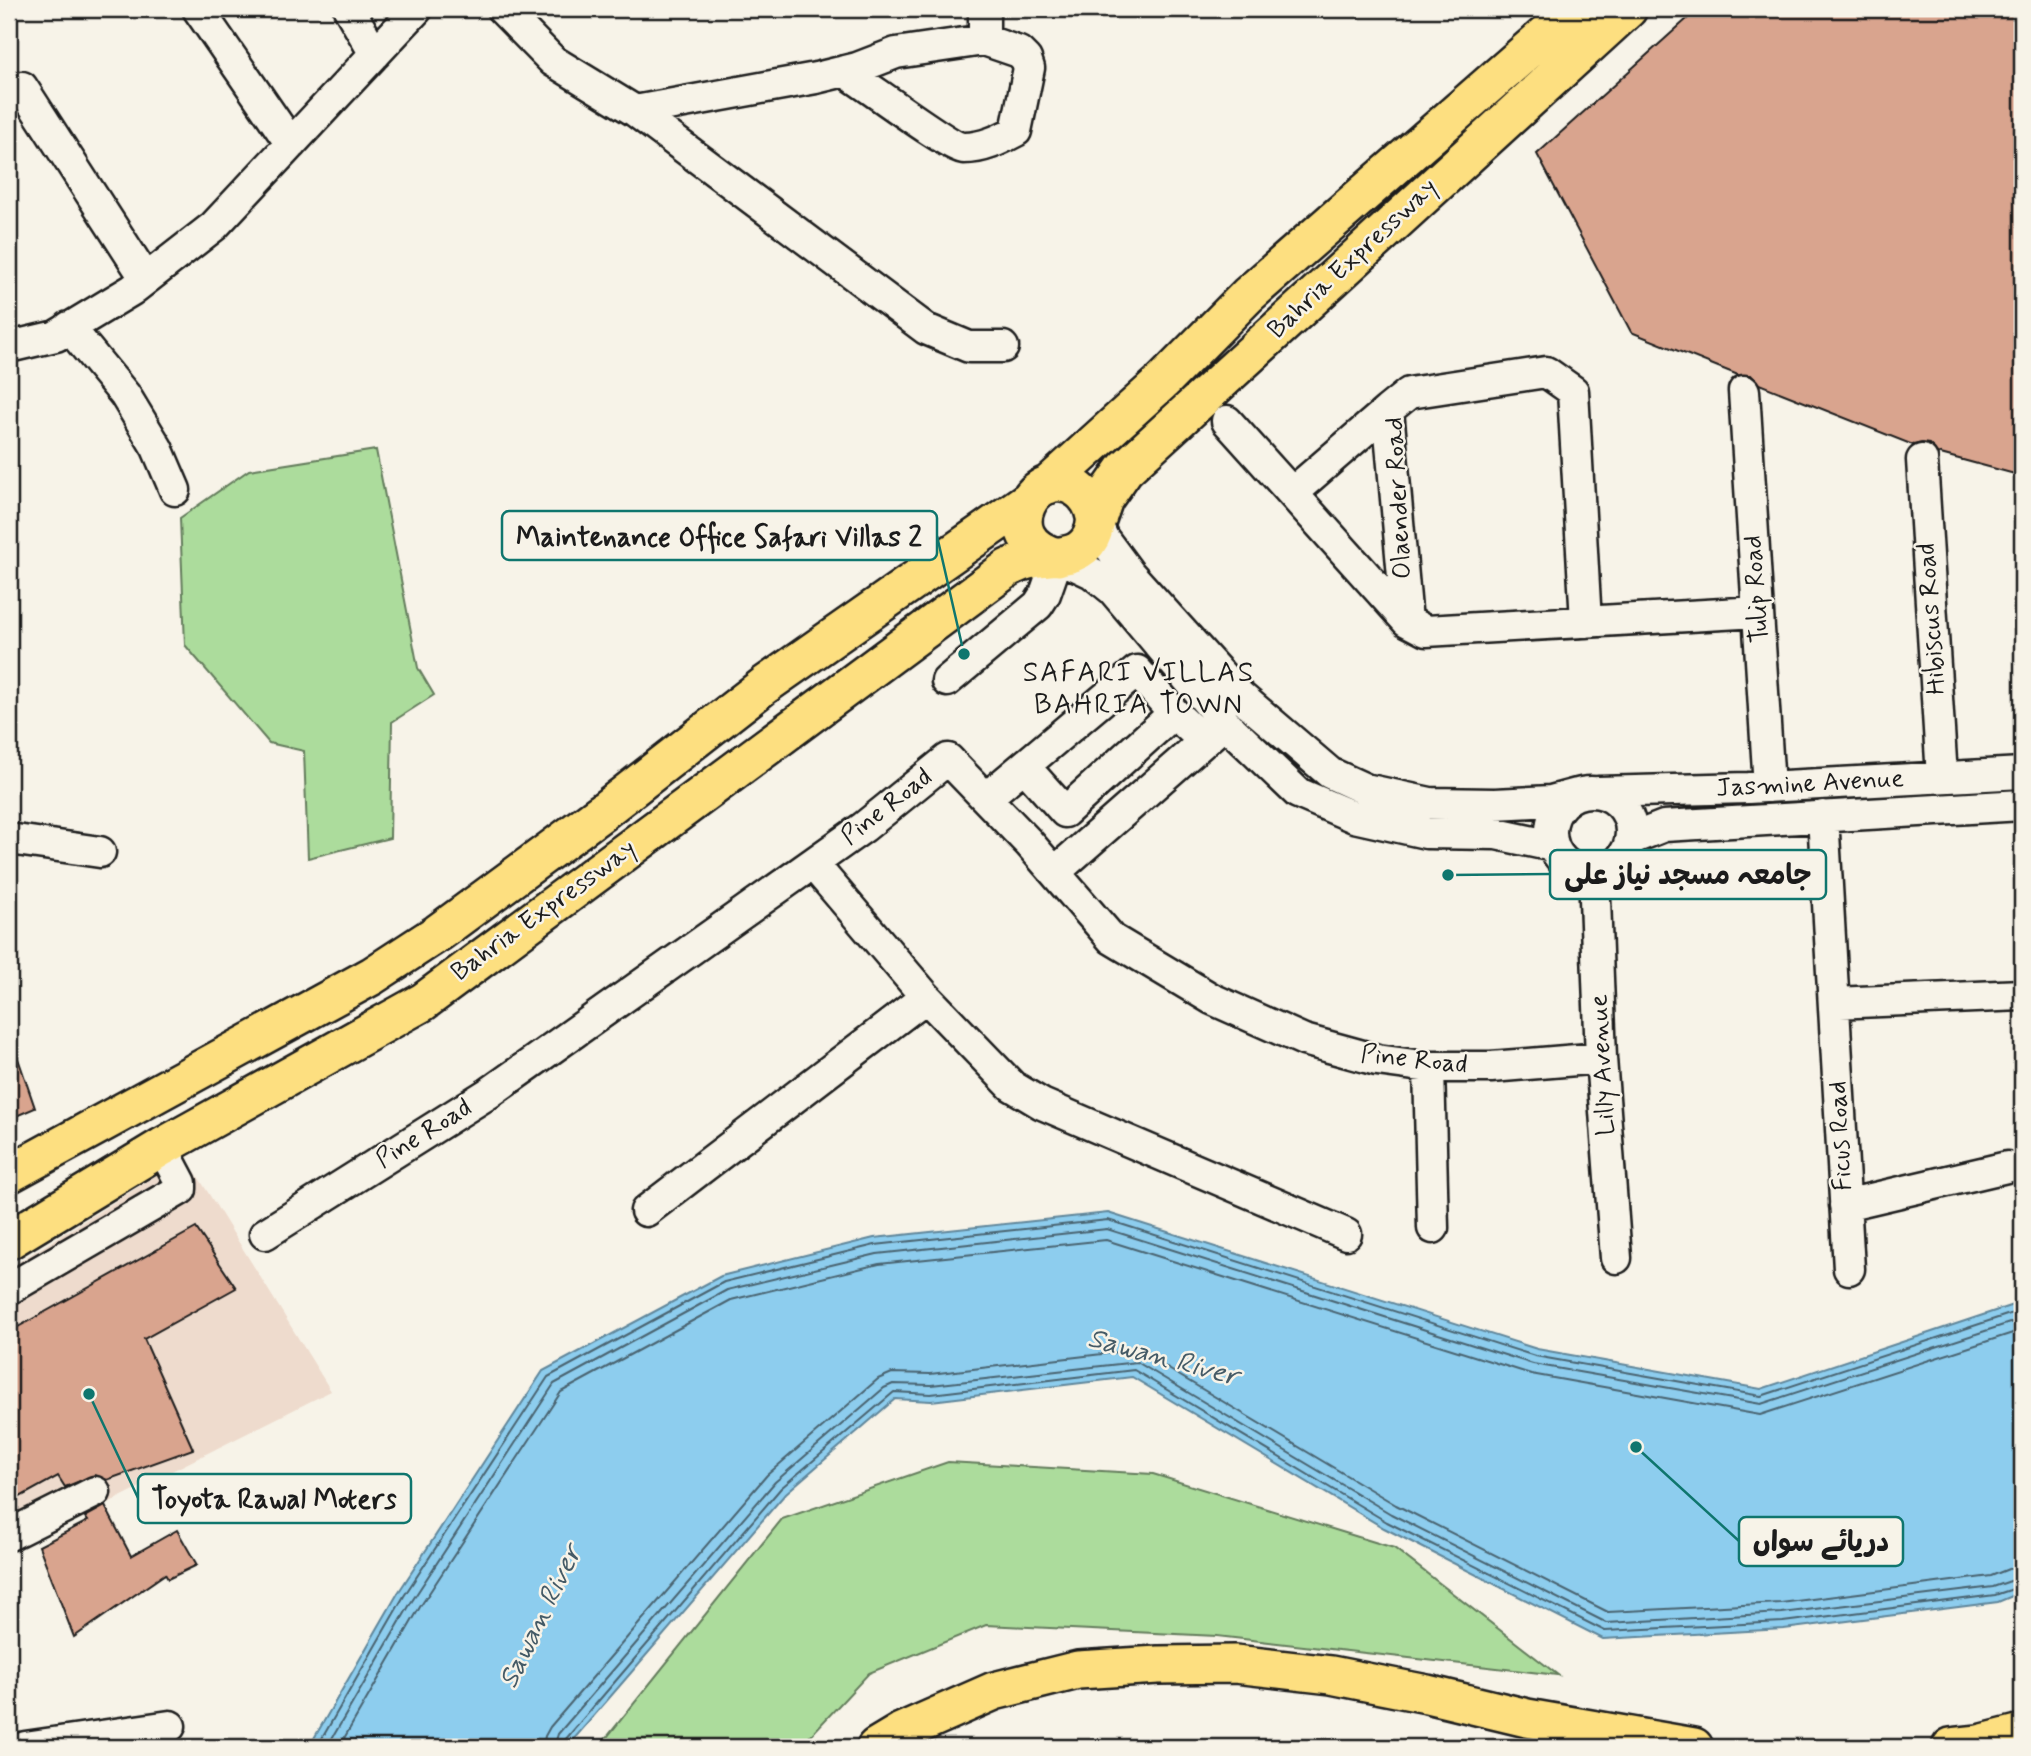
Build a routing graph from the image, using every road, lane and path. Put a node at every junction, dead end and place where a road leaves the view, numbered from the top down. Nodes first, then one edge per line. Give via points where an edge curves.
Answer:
1 (198, 9) edge
2 (349, 9) edge
3 (417, 9) edge
4 (502, 9) edge
5 (984, 9) edge
6 (1575, 9) edge
7 (1628, 9) edge
8 (984, 40) junction
9 (374, 54) junction
10 (844, 71) junction
11 (22, 87) dead end
12 (635, 111) junction
13 (291, 144) junction
14 (146, 279) junction
15 (69, 327) junction
16 (9, 347) edge
17 (1003, 347) dead end
18 (1744, 391) dead end
19 (1388, 410) junction
20 (1227, 421) dead end
21 (1922, 460) dead end
22 (175, 490) dead end
23 (1038, 493) junction
24 (1292, 493) junction
25 (1096, 522) junction
26 (1058, 557) junction
27 (1758, 612) junction
28 (1408, 621) junction
29 (1586, 622) junction
30 (947, 681) dead end
31 (1174, 713) junction
32 (1214, 732) junction
33 (1123, 759) junction
34 (1024, 766) junction
35 (2022, 773) edge
36 (1942, 777) junction
37 (1769, 787) junction
38 (1151, 788) junction
39 (1587, 793) junction
40 (986, 798) junction
41 (1078, 800) junction
42 (2022, 805) edge
43 (1823, 816) junction
44 (1103, 830) junction
45 (9, 839) edge
46 (1631, 839) junction
47 (1553, 846) junction
48 (100, 852) dead end
49 (813, 864) junction
50 (1055, 872) junction
51 (1594, 872) junction
52 (2022, 995) edge
53 (926, 997) junction
54 (1834, 1003) junction
55 (1601, 1058) junction
56 (1429, 1067) junction
57 (162, 1147) junction
58 (2007, 1167) dead end
59 (9, 1174) edge
60 (1845, 1205) junction
61 (646, 1211) dead end
62 (1433, 1228) dead end
63 (265, 1234) dead end
64 (1346, 1234) dead end
65 (9, 1240) edge
66 (1616, 1258) dead end
67 (1849, 1269) dead end
68 (9, 1289) edge
69 (95, 1492) dead end
70 (9, 1535) edge
71 (2022, 1732) edge
72 (1970, 1746) edge
73 (26, 1747) edge
74 (159, 1747) edge
75 (876, 1747) edge
76 (1694, 1747) edge

1 - 13 street
2 - 9 street
3 - 9 street
4 - 12 street via 553,61
5 - 8 street
6 - 23 main road, Bahria Expressway via 1248,295 1164,380
7 - 25 main road, Bahria Expressway via 1125,469 1104,499
8 - 10 street via 896,53
8 - 10 street via 1019,52 1029,68 1016,131 991,144 961,148 942,140
9 - 13 street
10 - 12 street
11 - 14 street
12 - 17 street via 926,329 969,347
13 - 14 street via 214,226
14 - 15 street
15 - 16 street via 56,336
15 - 22 street via 125,395 157,448
18 - 27 street, Tulip Road
19 - 24 street
19 - 28 street, Olaender Road
19 - 29 street, Olaender Road via 1409,393 1546,372 1573,391
20 - 24 street
21 - 36 street, Hibiscus Road
23 - 25 main road via 1062,484 1081,492 1087,496
23 - 26 main road via 1024,510 1023,521 1030,542
23 - 59 main road, Bahria Expressway via 765,685 438,933 372,976
24 - 28 street
25 - 26 main road via 1088,543
25 - 39 street, Jasmine Avenue via 1102,538 1129,573 1240,696 1331,773 1365,789 1430,803 1551,801
26 - 30 street via 1038,605
26 - 32 street via 1092,573 1113,590
26 - 57 main road, Bahria Expressway via 1028,560 1008,568 423,1002
27 - 29 street
27 - 37 street, Tulip Road
28 - 29 street via 1426,631
31 - 32 street via 1190,726
31 - 33 street
31 - 34 street via 1137,671
32 - 38 street
32 - 47 street via 1298,793 1354,817 1426,833 1496,834
33 - 38 street
33 - 41 street
34 - 40 street
34 - 41 street via 1065,812
35 - 36 street, Jasmine Avenue
36 - 37 street, Jasmine Avenue
37 - 39 street, Jasmine Avenue
38 - 44 street
39 - 46 street via 1617,801 1629,818
39 - 47 street via 1560,806 1551,825
40 - 49 street, Pine Road via 948,759
40 - 50 street, Pine Road
41 - 44 street
42 - 43 street, Jasmine Avenue
43 - 46 street, Jasmine Avenue via 1664,826
43 - 54 street, Ficus Road
44 - 50 street
45 - 48 street
46 - 51 street via 1622,858
47 - 51 street via 1565,863
49 - 53 street
49 - 63 street, Pine Road via 489,1093
50 - 56 street, Pine Road via 1112,939 1212,999 1304,1040 1377,1060
51 - 55 street, Lilly Avenue
52 - 54 street
53 - 61 street
53 - 64 street via 1012,1086 1042,1104
54 - 60 street, Ficus Road
55 - 56 street, Pine Road
55 - 66 street, Lilly Avenue
56 - 62 street
57 - 65 main road, Bahria Expressway
57 - 68 street via 181,1189
58 - 60 street
60 - 67 street, Ficus Road
69 - 70 street
71 - 72 main road
73 - 74 street via 170,1726
75 - 76 main road via 994,1691 1078,1670 1235,1664 1331,1675 1527,1718

